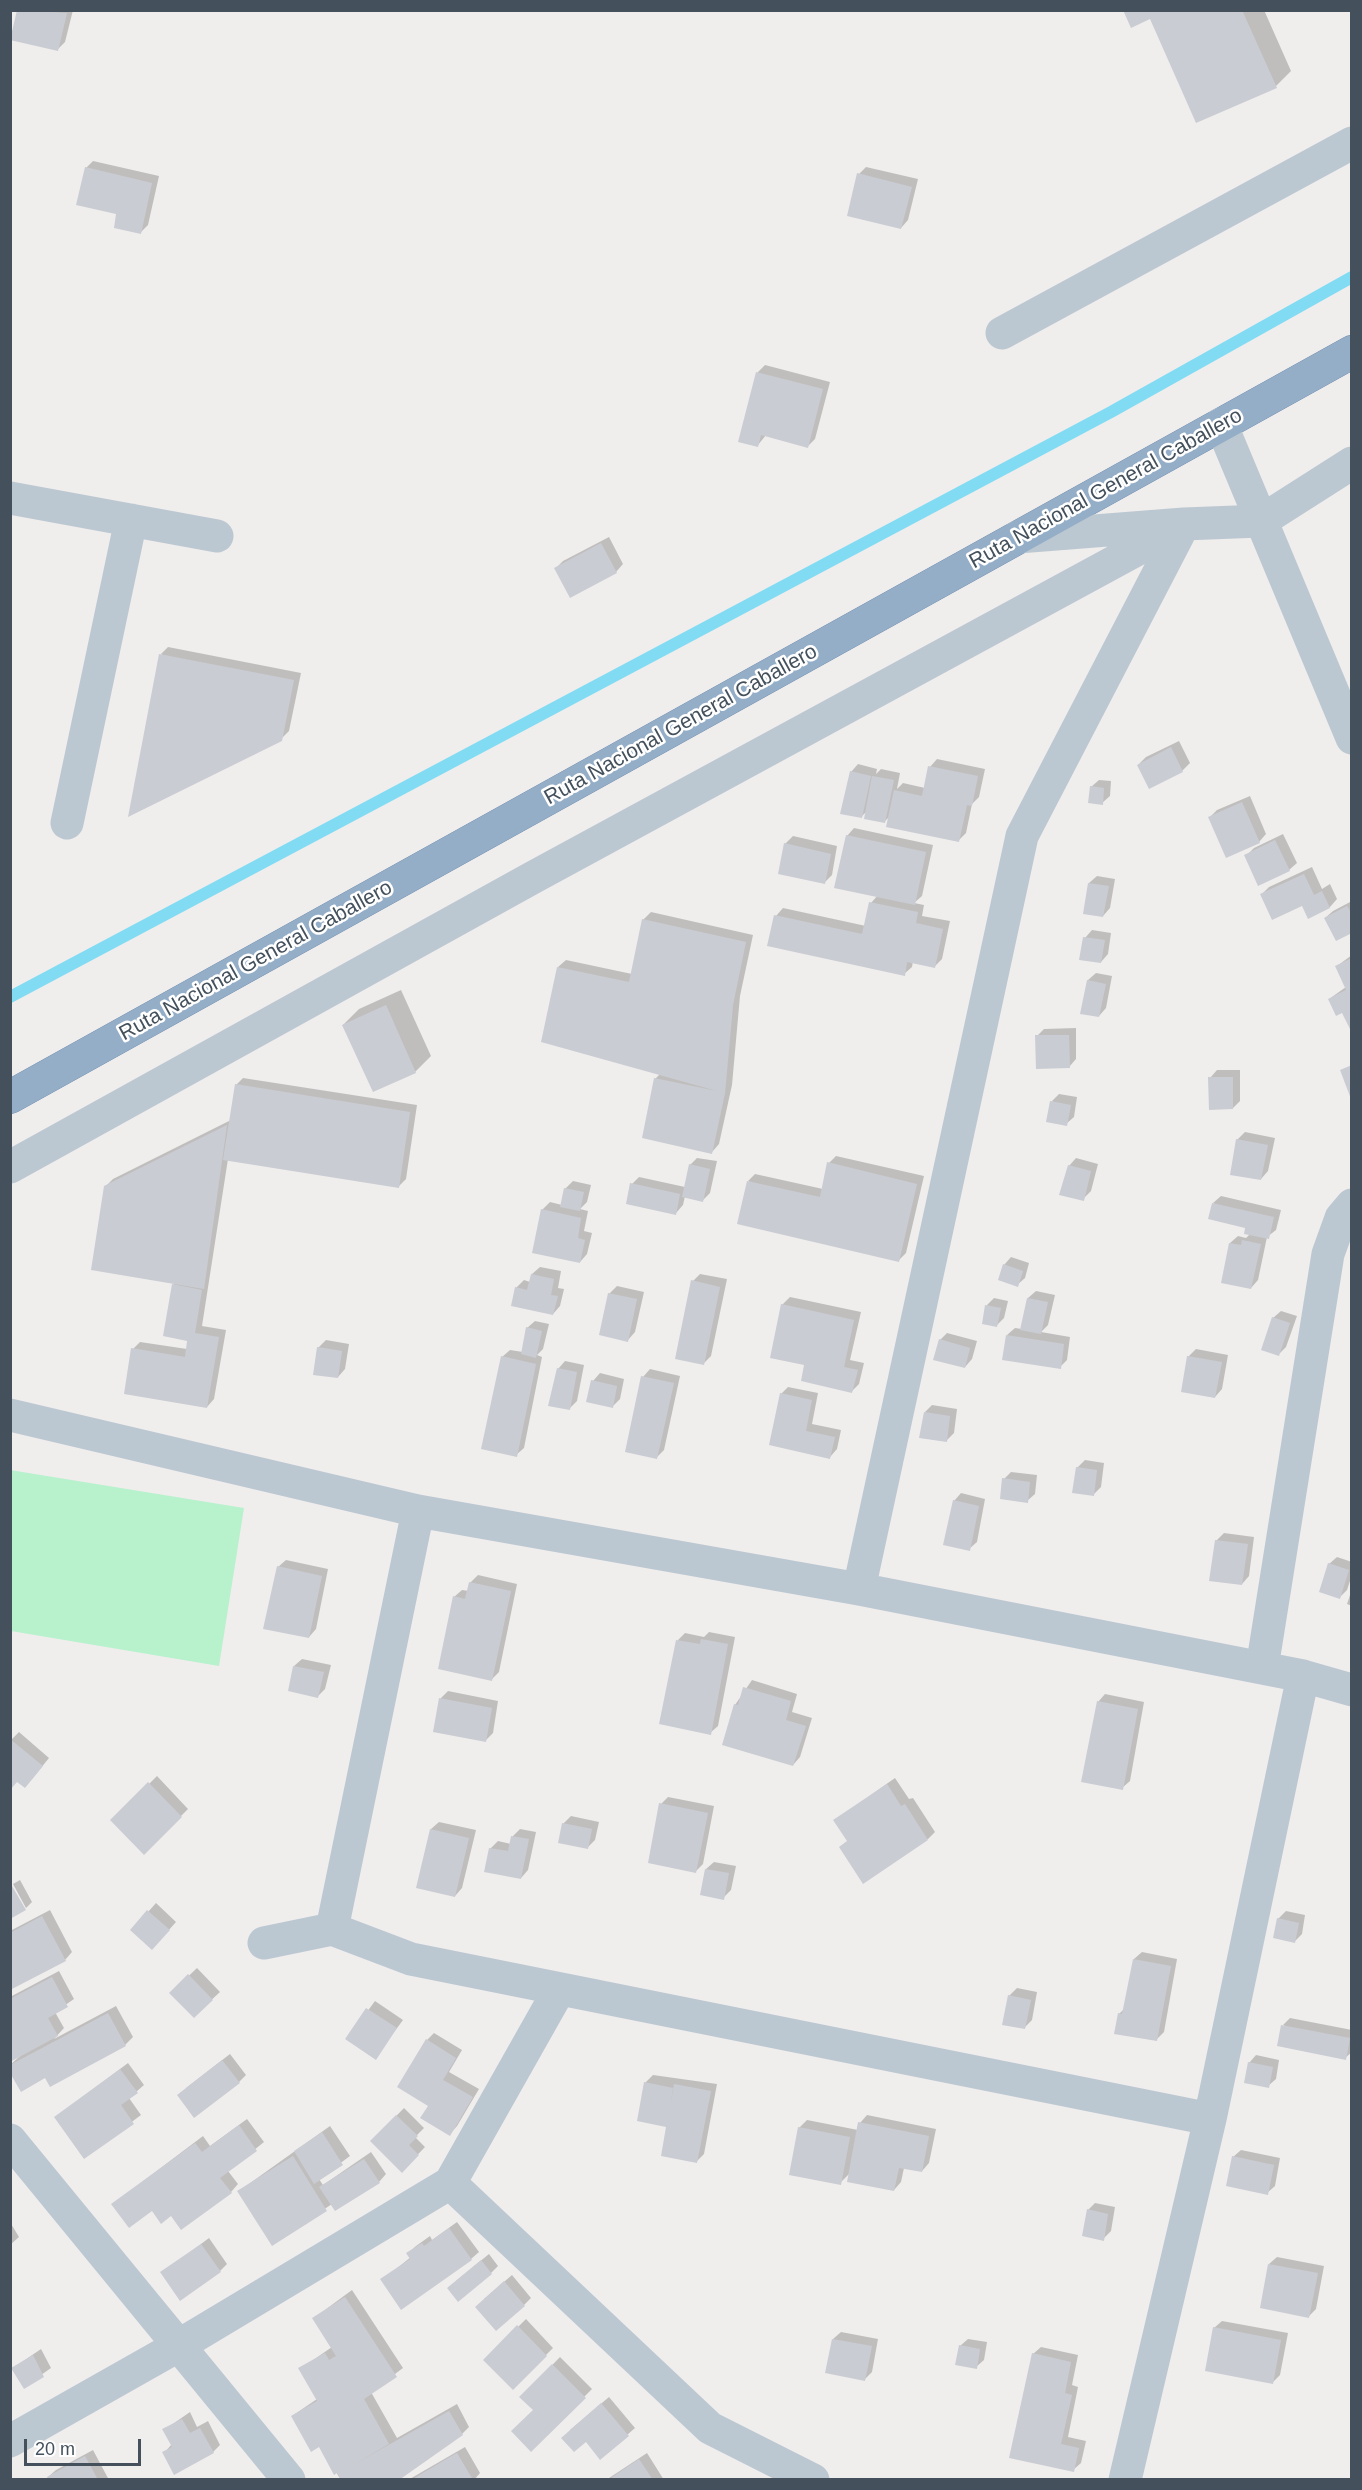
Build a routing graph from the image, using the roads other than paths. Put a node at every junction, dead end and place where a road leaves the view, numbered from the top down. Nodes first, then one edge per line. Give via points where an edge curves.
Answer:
1 (1352, 143) edge
2 (1002, 333) dead end
3 (1352, 352) edge
4 (1221, 424) junction
5 (1352, 463) edge
6 (10, 498) edge
7 (131, 520) junction
8 (1261, 521) junction
9 (1184, 524) junction
10 (217, 536) dead end
11 (1018, 537) junction
12 (1352, 738) edge
13 (67, 823) dead end
14 (10, 1097) edge
15 (10, 1167) edge
16 (1352, 1205) edge
17 (10, 1415) edge
18 (418, 1512) junction
19 (859, 1588) junction
20 (1262, 1668) junction
21 (1303, 1676) junction
22 (1352, 1690) edge
23 (332, 1929) junction
24 (264, 1943) dead end
25 (559, 1990) junction
26 (1210, 2119) junction
27 (10, 2140) edge
28 (450, 2183) junction
29 (178, 2346) junction
30 (10, 2441) edge
31 (290, 2480) edge
32 (813, 2480) edge
33 (1125, 2480) edge

1 - 2 street
3 - 4 highway, Ruta Nacional General Caballero
4 - 8 street
4 - 11 highway, Ruta Nacional General Caballero
5 - 8 street
6 - 7 street
7 - 10 street
7 - 13 street
8 - 9 street
8 - 12 street
9 - 11 street
9 - 15 street
9 - 19 street via 1022,836
11 - 14 highway, Ruta Nacional General Caballero
16 - 20 street via 1341,1218 1328,1254
17 - 18 street
18 - 19 street
18 - 23 street
19 - 20 street
20 - 21 street
21 - 22 street
21 - 26 street
23 - 24 street
23 - 25 street via 411,1959
25 - 26 street
25 - 28 street
26 - 33 street
27 - 29 street
28 - 29 street
28 - 32 street via 710,2428
29 - 30 street
29 - 31 street

